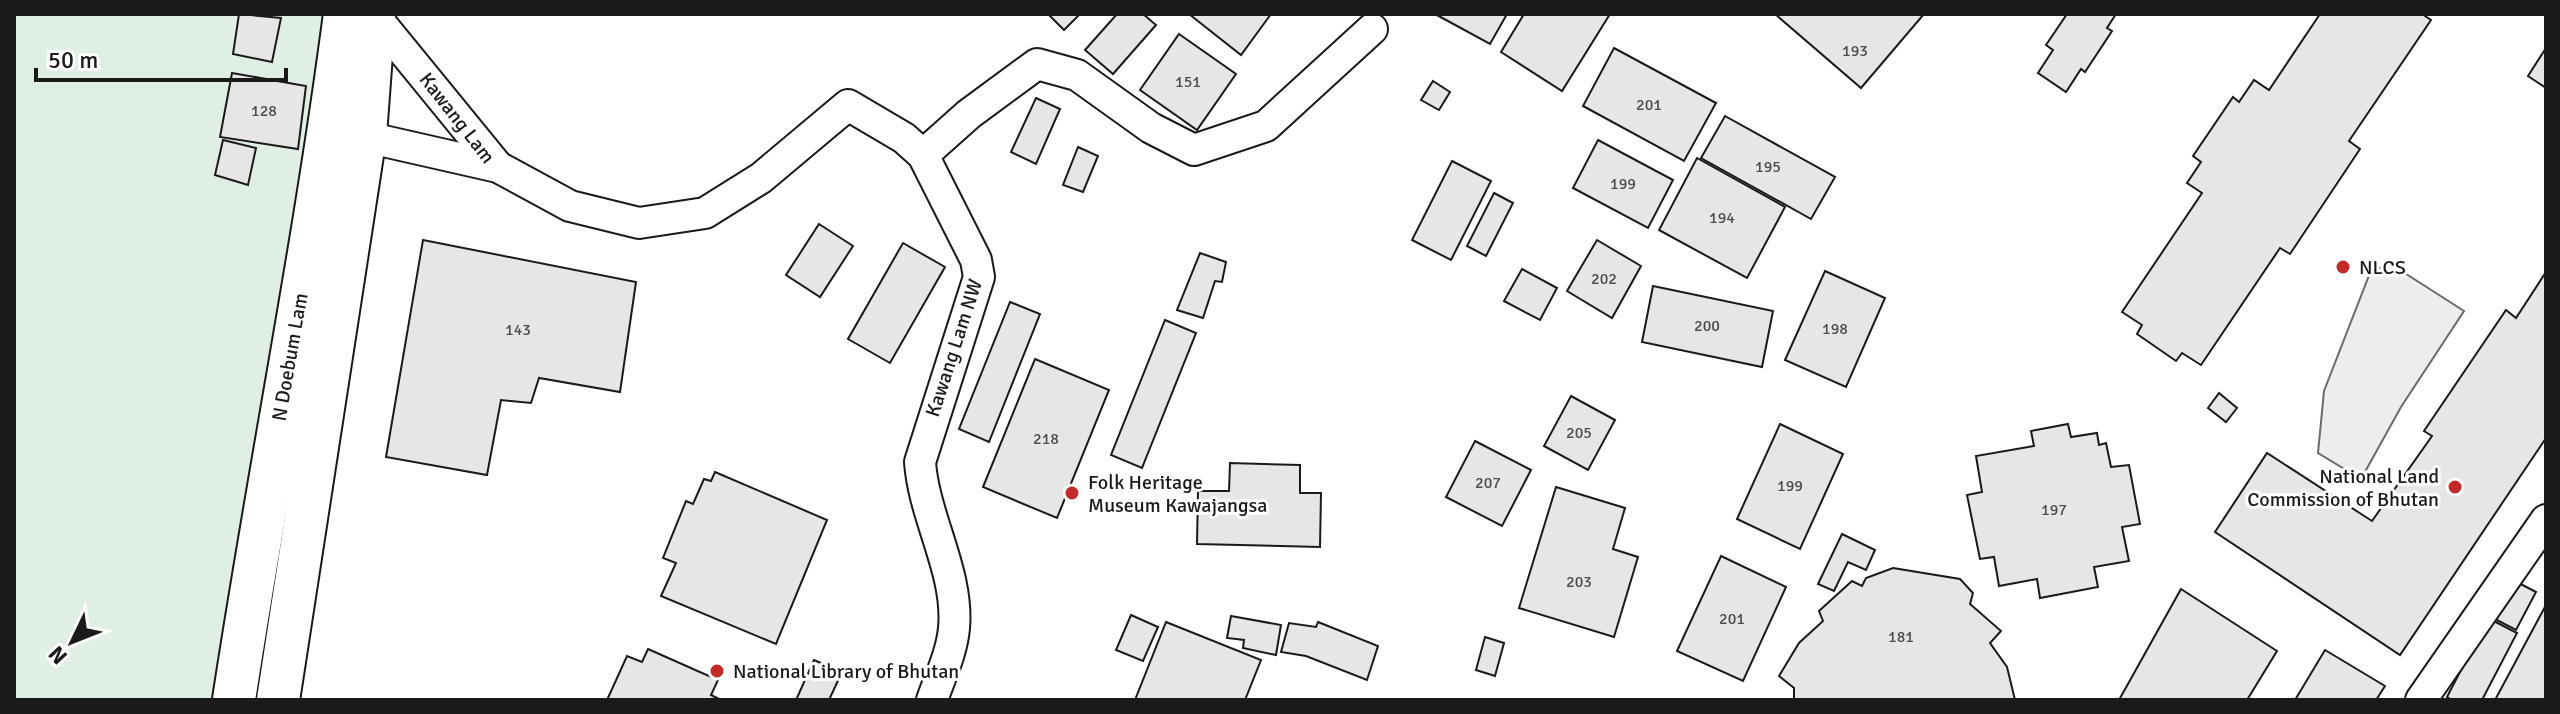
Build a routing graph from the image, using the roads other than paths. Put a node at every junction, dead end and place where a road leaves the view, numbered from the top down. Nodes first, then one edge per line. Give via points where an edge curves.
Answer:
1 (345, 14) edge
2 (374, 14) edge
3 (1372, 29) dead end
4 (347, 132) junction
5 (923, 155) junction
6 (498, 167) junction
7 (2546, 520) edge
8 (234, 700) edge
9 (278, 700) edge
10 (932, 700) edge
11 (2421, 700) edge

1 - 4 main road, N Doebum Lam
2 - 4 main road, N Doebum Lam
2 - 6 street, Kawang Lam
3 - 5 street via 1266,126 1194,150 1151,128 1077,75 1037,64
4 - 6 street, Kawang Lam
4 - 8 main road, N Doebum Lam via 262,512
4 - 9 main road, N Doebum Lam
5 - 6 street, Kawang Lam NW via 848,105 761,178 705,213 639,223 570,206
5 - 10 street, Kawang Lam NW via 969,240 979,277 920,462 922,487 954,598 954,629
7 - 11 street

